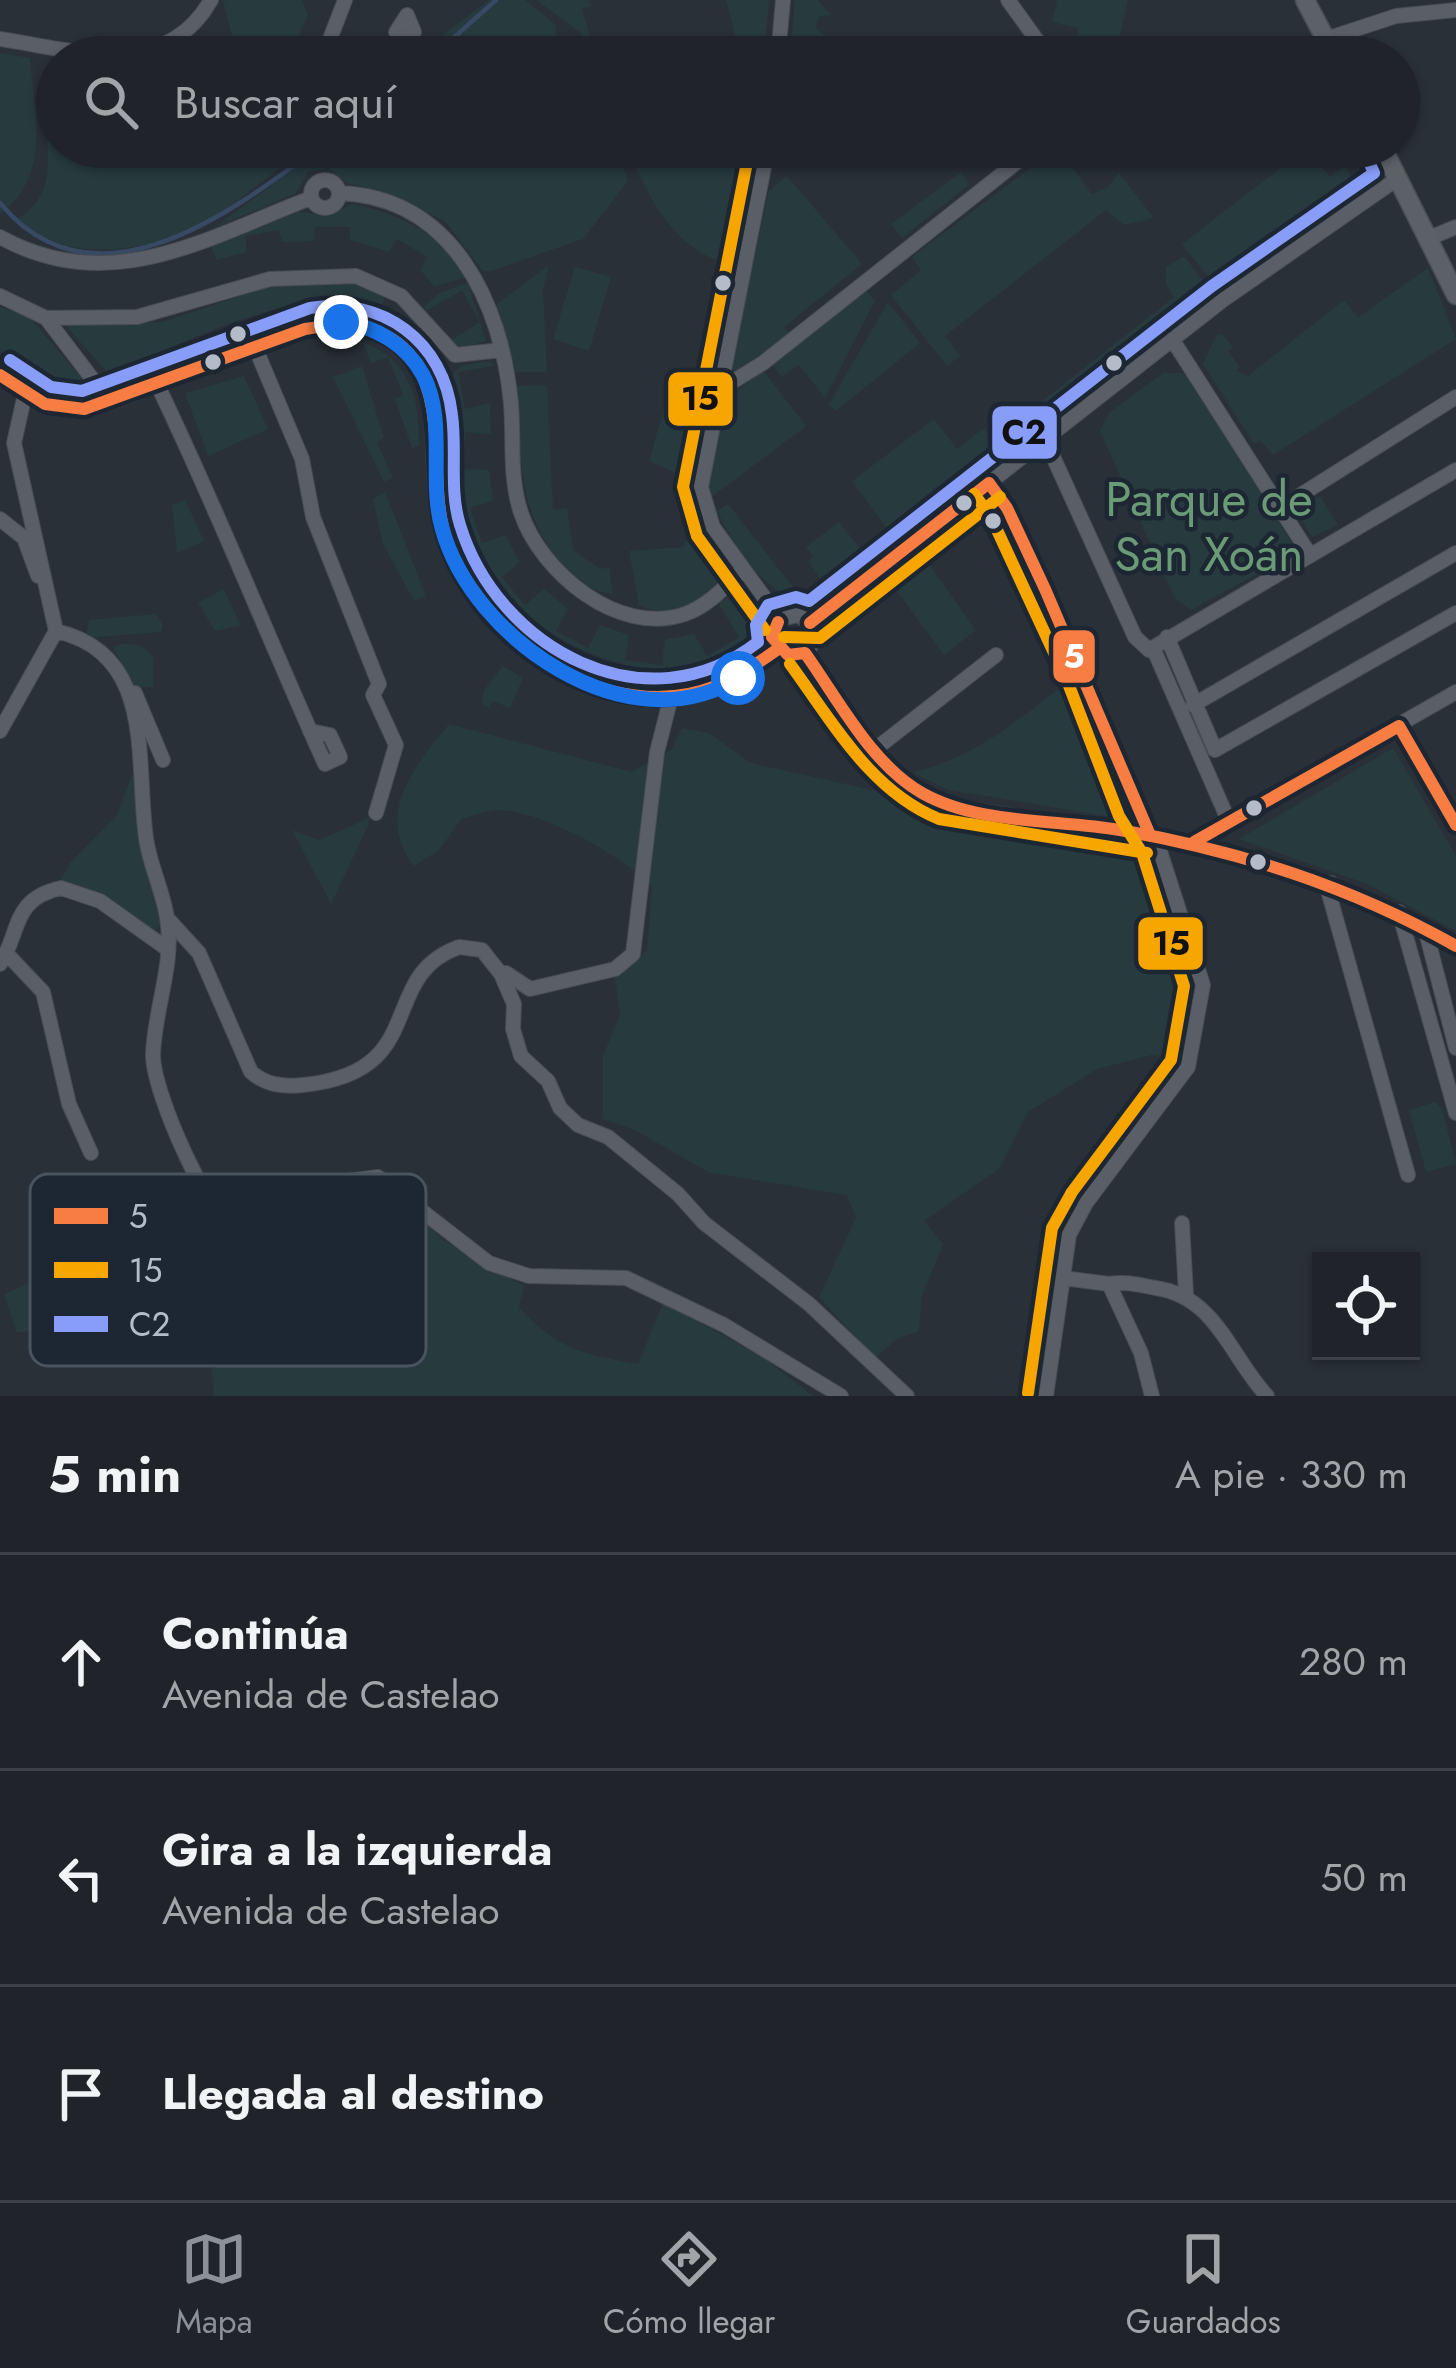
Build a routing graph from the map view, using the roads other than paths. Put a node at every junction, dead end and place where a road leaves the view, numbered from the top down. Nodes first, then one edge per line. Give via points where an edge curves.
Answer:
1 (211, 0) edge
2 (345, 0) edge
3 (783, 0) edge
4 (1008, 0) edge
5 (1305, 0) edge
6 (1456, 10) edge
7 (181, 36) edge
8 (331, 36) edge
9 (780, 36) edge
10 (1034, 36) edge
11 (1324, 36) edge
12 (1357, 36) edge
13 (0, 39) edge
14 (36, 44) edge
15 (764, 168) edge
16 (1009, 168) edge
17 (1392, 168) edge
18 (1397, 179) junction
19 (1456, 227) edge
20 (0, 237) edge
21 (1427, 239) junction
22 (1456, 295) edge
23 (0, 296) edge
24 (46, 318) junction
25 (1172, 338) junction
26 (255, 347) junction
27 (502, 350) junction
28 (0, 375) edge
29 (157, 384) junction
30 (716, 392) junction
31 (26, 394) junction
32 (1456, 397) edge
33 (110, 402) junction
34 (1045, 439) junction
35 (1455, 476) edge
36 (989, 483) junction
37 (1280, 508) junction
38 (0, 519) edge
39 (1456, 553) edge
40 (1310, 555) junction
41 (742, 570) junction
42 (53, 608) junction
43 (1456, 613) edge
44 (780, 619) junction
45 (810, 623) junction
46 (56, 631) junction
47 (1167, 637) junction
48 (778, 649) junction
49 (1154, 650) junction
50 (805, 652) junction
51 (996, 655) dead end
52 (129, 683) junction
53 (1456, 692) edge
54 (671, 697) junction
55 (1193, 705) junction
56 (1399, 725) junction
57 (310, 730) dead end
58 (0, 731) edge
59 (878, 747) junction
60 (163, 760) dead end
61 (1135, 808) junction
62 (376, 813) dead end
63 (1230, 824) junction
64 (1456, 825) edge
65 (1113, 829) junction
66 (1150, 835) junction
67 (1194, 842) junction
68 (1331, 883) junction
69 (1399, 912) junction
70 (167, 918) junction
71 (6, 923) edge
72 (1425, 928) junction
73 (1456, 946) edge
74 (166, 948) junction
75 (3, 959) edge
76 (496, 966) junction
77 (1456, 1048) edge
78 (1456, 1113) edge
79 (91, 1153) dead end
80 (195, 1174) edge
81 (1408, 1175) dead end
82 (426, 1215) edge
83 (1182, 1223) dead end
84 (1063, 1278) junction
85 (1109, 1284) junction
86 (1186, 1294) junction
87 (841, 1396) edge
88 (907, 1396) edge
89 (1046, 1396) edge
90 (1152, 1396) edge
91 (1268, 1396) edge

1 - 7 street
2 - 8 street
3 - 9 street
4 - 10 street
5 - 11 main road
6 - 12 street via 1403,15
13 - 14 street
15 - 30 street
16 - 30 street
17 - 18 main road
18 - 21 main road
18 - 25 street
19 - 21 street
20 - 27 street via 53,260 120,266 172,254 311,198 325,208 339,193 388,202 449,239 473,272
21 - 22 main road
23 - 24 street
24 - 27 street via 137,317 270,279 356,276 401,296 455,355
24 - 33 street
25 - 34 street
25 - 37 street
26 - 29 street
26 - 54 street via 332,322 364,326 396,343 430,393 440,523 486,611 560,671 609,690
26 - 62 street via 302,459 313,518 396,745
27 - 41 street via 515,494 554,567 598,602 659,618 696,608
28 - 31 street
29 - 33 street
29 - 57 street
30 - 41 street via 701,493
31 - 33 street via 66,409
31 - 42 street via 14,443
32 - 37 street
34 - 36 street
34 - 49 street via 1135,637
35 - 40 street
36 - 45 street
36 - 61 street via 1085,676
37 - 40 street
38 - 42 street via 24,538
39 - 55 street
40 - 47 street
41 - 44 street
42 - 46 street
43 - 55 street via 1235,740 1211,748
44 - 45 street via 798,615
44 - 48 street via 773,630
45 - 50 street via 813,642
46 - 52 street via 101,649
46 - 58 street
47 - 49 street
47 - 55 street
48 - 50 street
48 - 54 street via 720,688
49 - 63 street
50 - 59 street
51 - 59 street
52 - 60 street
52 - 70 street via 141,734 150,864
53 - 56 street
54 - 76 street via 629,960 530,989
56 - 63 street
56 - 64 street
59 - 65 street via 911,785 942,802
61 - 65 street
61 - 66 street
63 - 67 street
65 - 66 street
66 - 67 street
66 - 84 street via 1201,968 1198,1034 1182,1077 1077,1217
67 - 68 street
68 - 69 street
68 - 81 street
69 - 72 street
69 - 78 street
70 - 74 street
70 - 76 street via 199,953 251,1072 277,1084 322,1083 365,1070 386,1047 423,971 445,952 476,947
71 - 74 street via 45,894 73,890
71 - 75 street
72 - 73 street
72 - 77 street
74 - 80 street via 156,1082
75 - 79 street via 43,992 69,1104
76 - 88 street via 514,1004 521,1056 548,1081 560,1108 678,1194
82 - 87 street via 489,1264 529,1276 626,1278 724,1324
83 - 86 street
84 - 85 street
84 - 89 street
85 - 86 street
85 - 90 street
86 - 91 street

